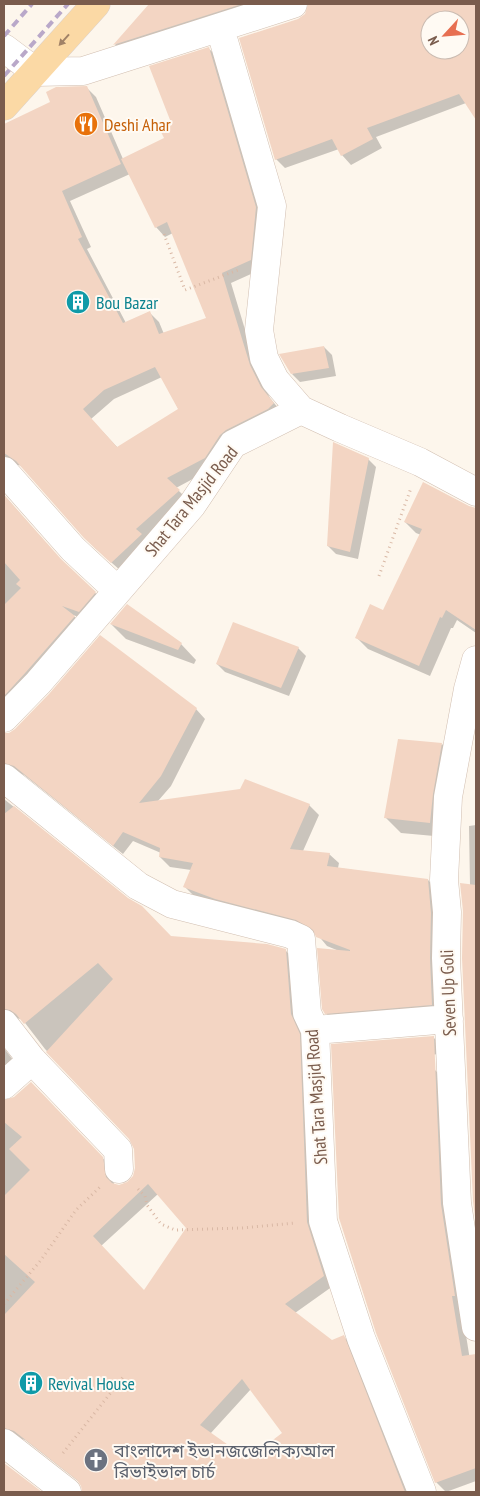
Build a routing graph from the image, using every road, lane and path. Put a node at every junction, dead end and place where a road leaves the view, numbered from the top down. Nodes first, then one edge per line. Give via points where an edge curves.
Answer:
1 (96, 4) edge
2 (293, 4) edge
3 (220, 28) junction
4 (4, 48) edge
5 (36, 72) junction
6 (4, 106) edge
7 (164, 234) dead end
8 (266, 260) junction
9 (301, 410) junction
10 (420, 462) junction
11 (4, 471) edge
12 (476, 492) edge
13 (379, 576) dead end
14 (117, 590) junction
15 (476, 660) edge
16 (4, 718) edge
17 (4, 778) edge
18 (449, 1019) junction
19 (4, 1024) edge
20 (315, 1030) junction
21 (32, 1060) junction
22 (4, 1085) edge
23 (119, 1169) junction
24 (323, 1220) junction
25 (4, 1304) edge
26 (476, 1327) edge
27 (124, 1376) dead end
28 (4, 1443) edge
29 (45, 1476) junction
30 (67, 1492) edge
31 (422, 1492) edge

1 -> 5 main road
2 - 3 street
3 - 5 street via 83,71
3 - 8 street via 272,206
4 - 5 street
5 - 6 main road
7 - 8 path via 185,290
8 - 9 street via 259,330 264,358 275,380
9 - 10 street
9 - 14 street, Shat Tara Masjid Road via 233,444 192,505
10 - 12 street
10 - 13 path
11 - 14 street via 73,549
14 - 16 street, Shat Tara Masjid Road
15 - 18 street, Seven Up Goli via 448,797 444,880
17 - 20 street, Shat Tara Masjid Road via 138,886 172,904 301,939 306,1013
18 - 20 street
18 - 26 street, Seven Up Goli via 458,1203
19 - 21 street
20 - 24 street, Shat Tara Masjid Road
21 - 22 street
21 - 23 street via 118,1150
23 - 24 path via 145,1196 147,1205 161,1224 175,1230 242,1228
23 - 25 path via 76,1210 41,1260
24 - 31 street, Shat Tara Masjid Road via 361,1338
27 - 29 path
28 - 29 street
29 - 30 street

